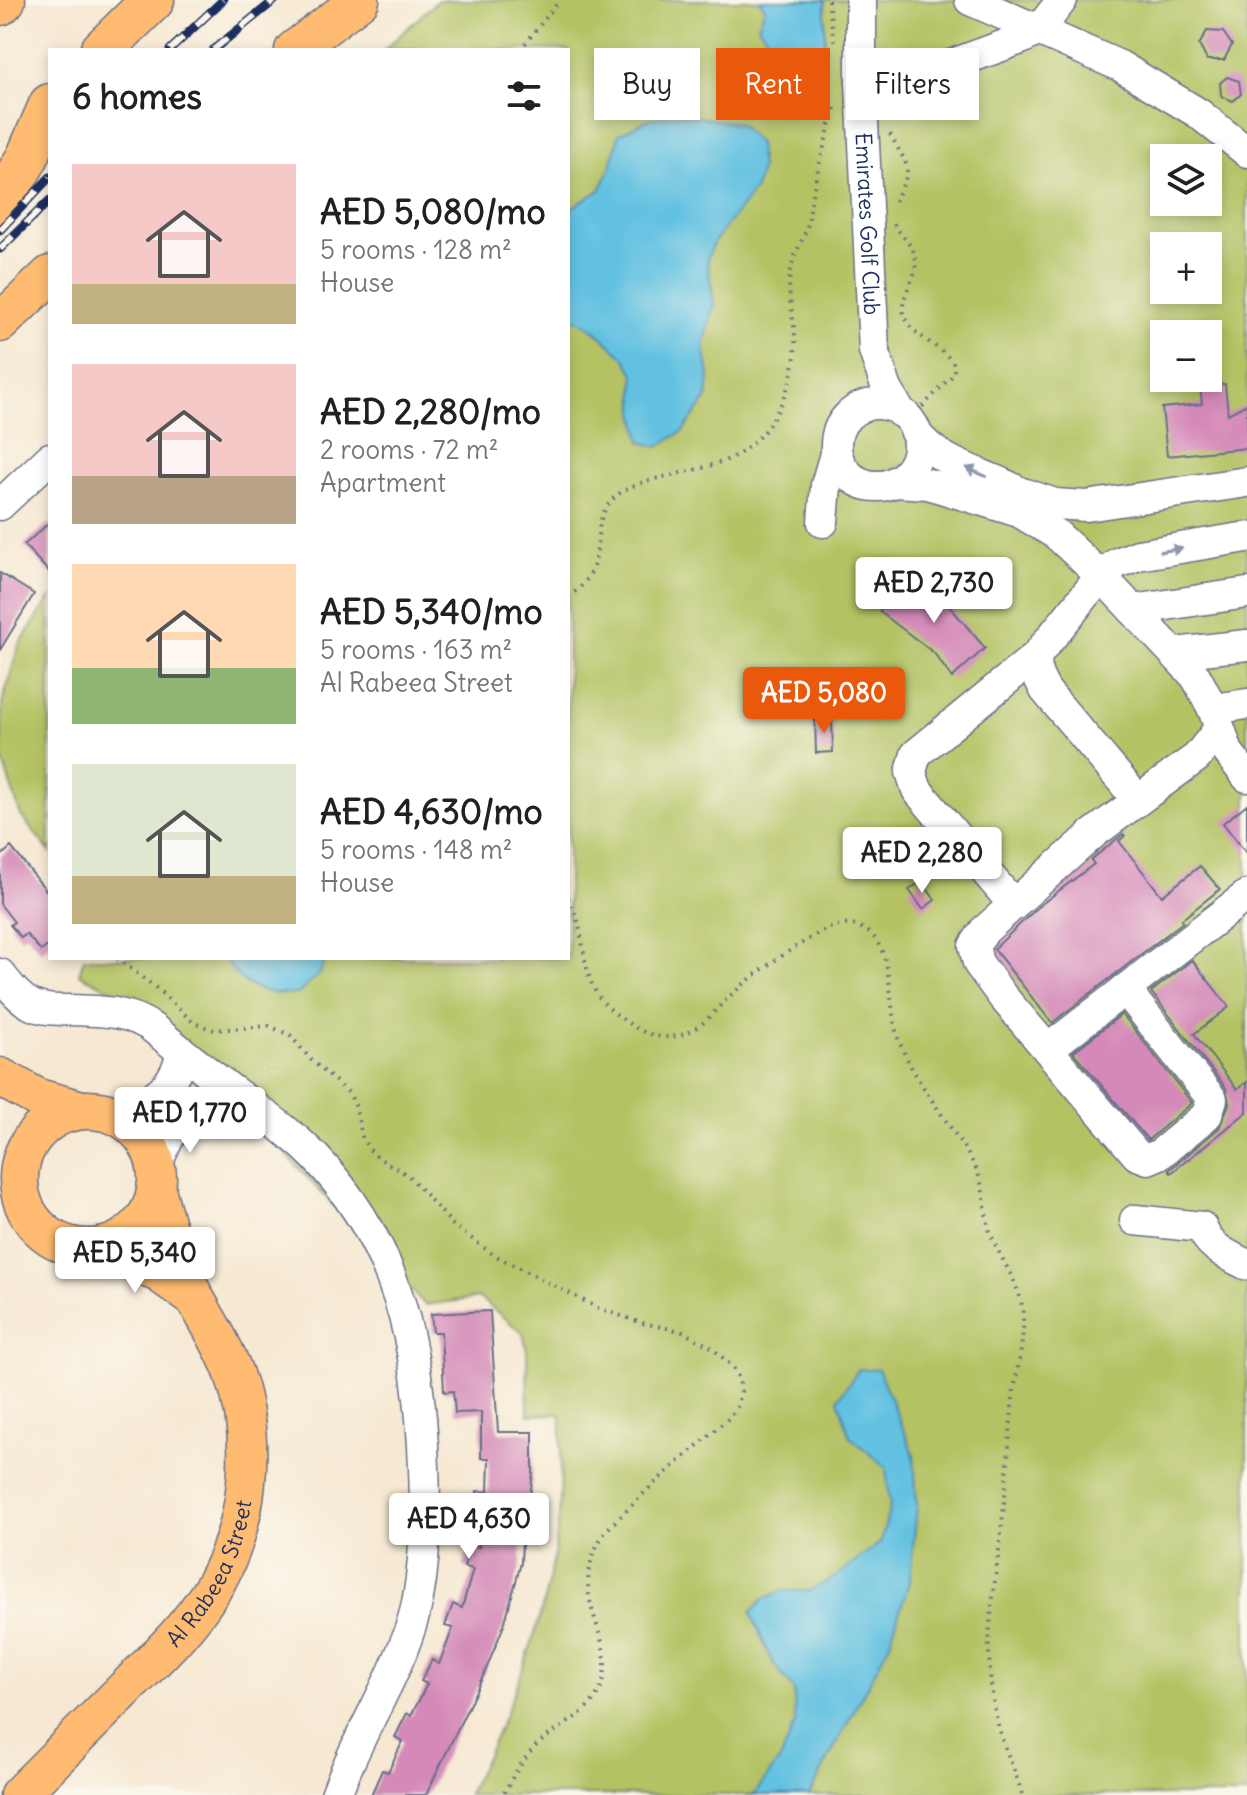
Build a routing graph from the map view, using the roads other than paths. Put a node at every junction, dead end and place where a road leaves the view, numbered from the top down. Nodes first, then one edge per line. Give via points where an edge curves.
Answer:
1 (153, 0) edge
2 (360, 0) edge
3 (861, 0) edge
4 (970, 0) edge
5 (1062, 0) edge
6 (1039, 30) junction
7 (104, 48) edge
8 (297, 48) edge
9 (855, 48) edge
10 (979, 55) edge
11 (48, 105) edge
12 (48, 108) edge
13 (852, 120) edge
14 (0, 147) edge
15 (1247, 152) edge
16 (0, 203) edge
17 (48, 277) edge
18 (0, 323) edge
19 (874, 351) junction
20 (850, 414) junction
21 (908, 421) junction
22 (836, 450) junction
23 (48, 460) edge
24 (1247, 482) edge
25 (882, 484) junction
26 (1026, 494) junction
27 (1101, 504) junction
28 (0, 505) edge
29 (1247, 537) edge
30 (1067, 544) junction
31 (1101, 576) junction
32 (1247, 593) edge
33 (1133, 610) junction
34 (1247, 645) edge
35 (1175, 653) junction
36 (1036, 656) junction
37 (1232, 715) edge
38 (1247, 777) edge
39 (1138, 800) junction
40 (1247, 895) edge
41 (1014, 905) junction
42 (0, 974) edge
43 (1125, 989) junction
44 (1048, 1049) junction
45 (181, 1051) junction
46 (0, 1077) edge
47 (224, 1084) junction
48 (0, 1093) edge
49 (155, 1096) junction
50 (92, 1111) junction
51 (179, 1121) junction
52 (20, 1161) junction
53 (156, 1179) junction
54 (1135, 1220) dead end
55 (99, 1248) junction
56 (1247, 1265) edge
57 (194, 1298) junction
58 (19, 1795) edge
59 (336, 1795) edge

1 - 7 highway
2 - 8 main road
3 - 9 street, Emirates Golf Club
4 - 6 street
5 - 6 street
6 - 10 street
6 - 15 street via 1160,88
11 - 14 highway
12 - 16 highway
13 - 19 street, Emirates Golf Club
17 - 18 main road
19 - 20 street via 865,388
19 - 21 street via 887,389
20 - 21 street via 888,406
20 - 22 street via 841,424
21 - 25 street via 917,456 904,476
26 -> 21 street via 939,456
22 - 25 street via 857,481
22 - 25 street via 823,522 844,500
23 - 28 street
24 - 27 street
25 - 30 street via 928,484 1019,512
26 - 27 street via 1070,506
26 - 30 street
27 - 30 street
31 -> 29 street via 1127,558
30 - 31 street
31 - 33 street
31 - 36 street
32 - 33 street
33 - 35 street
34 - 35 street
35 - 37 street
36 - 39 street via 1045,690
36 - 41 street via 923,747 911,772 917,790
37 - 38 street via 1228,752
37 - 39 street via 1197,757
39 - 41 street
40 - 43 street
41 - 44 street via 977,938 974,955
42 - 45 street via 35,1006 130,1015
43 - 44 street
43 - 44 street via 1212,1099 1207,1115 1160,1154 1148,1159 1137,1155
45 - 47 street
45 - 49 street via 174,1077
46 - 50 main road via 38,1098
47 - 51 street
47 - 59 street via 313,1155 344,1190 389,1271 416,1360 426,1515 415,1610 403,1650
48 - 52 main road
49 - 50 street via 130,1108
49 - 51 street
50 - 52 main road via 61,1115 43,1126
50 - 53 main road via 122,1119 138,1132 150,1149
51 - 53 street via 165,1144
52 - 55 main road via 23,1206 36,1226 76,1248
53 - 55 main road via 150,1210 137,1228
53 - 57 main road, Al Rabeea Street via 176,1255
54 - 56 street via 1202,1227 1216,1247
55 - 57 main road, Al Rabeea Street via 159,1273
57 - 58 main road, Al Rabeea Street via 218,1335 244,1419 247,1464 230,1550 212,1590 186,1626

